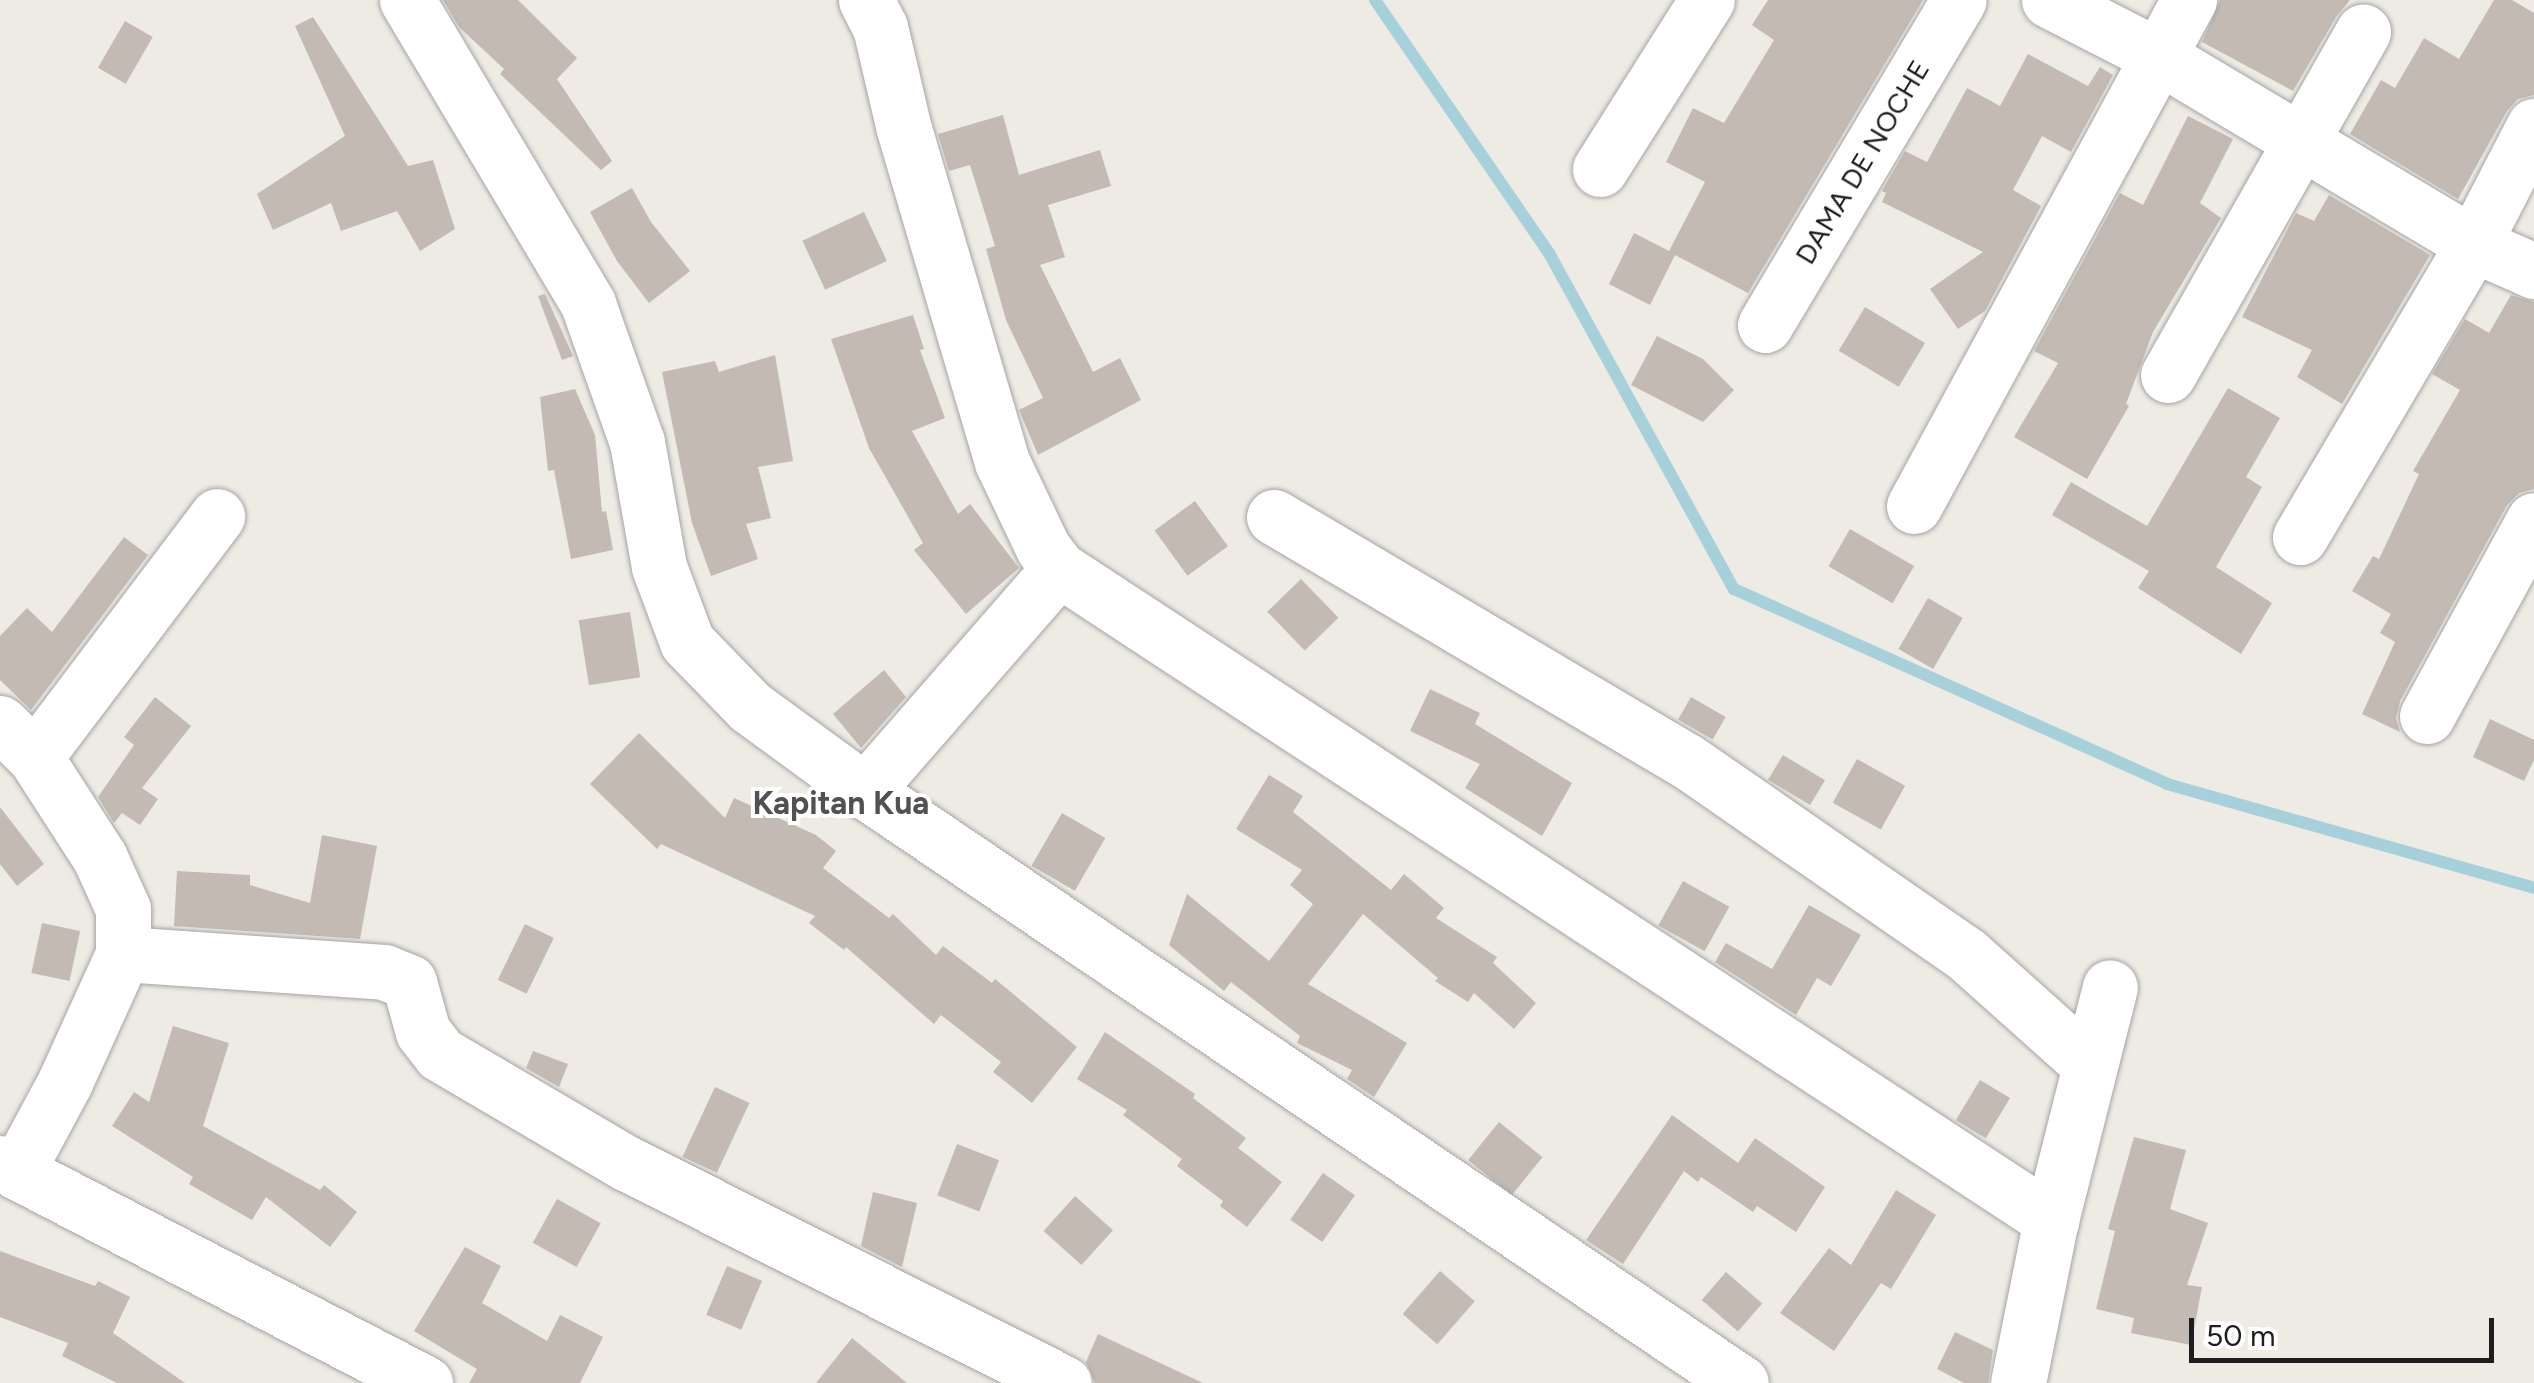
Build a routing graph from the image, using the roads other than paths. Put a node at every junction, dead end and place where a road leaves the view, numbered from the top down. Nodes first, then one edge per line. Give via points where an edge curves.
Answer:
1 (407, 0) edge
2 (866, 0) edge
3 (1707, 0) edge
4 (1959, 0) edge
5 (2049, 0) edge
6 (2189, 0) edge
7 (2363, 32) dead end
8 (2158, 56) junction
9 (2534, 126) edge
10 (2302, 140) junction
11 (1600, 169) dead end
12 (2473, 244) junction
13 (2534, 271) edge
14 (1765, 325) dead end
15 (2168, 376) dead end
16 (1914, 506) dead end
17 (217, 516) dead end
18 (1274, 517) dead end
19 (2534, 520) edge
20 (2300, 537) dead end
21 (1059, 569) junction
22 (2427, 716) dead end
23 (17, 740) edge
24 (864, 791) junction
25 (123, 954) junction
26 (2110, 987) dead end
27 (2089, 1064) junction
28 (9, 1168) edge
29 (2051, 1220) junction
30 (425, 1383) edge
31 (1064, 1383) edge
32 (1740, 1383) edge
33 (2018, 1383) edge

1 - 24 street via 588,304 637,442 659,567 686,642 750,707
2 - 21 street via 880,27 1002,462
3 - 11 street
4 - 14 street, DAMA DE NOCHE
5 - 8 street
6 - 8 street
7 - 10 street
8 - 10 street
8 - 16 street
9 - 12 street
10 - 12 street
10 - 15 street
12 - 13 street
12 - 20 street
17 - 23 street
18 - 27 street via 1687,761 1967,955
19 - 22 street
21 - 24 street
21 - 29 street
23 - 25 street via 100,858 123,909
24 - 32 street
25 - 28 street via 65,1082
25 - 31 street via 384,972 409,982 424,1032 440,1054 626,1163
26 - 27 street
27 - 29 street
28 - 30 street
29 - 33 street

